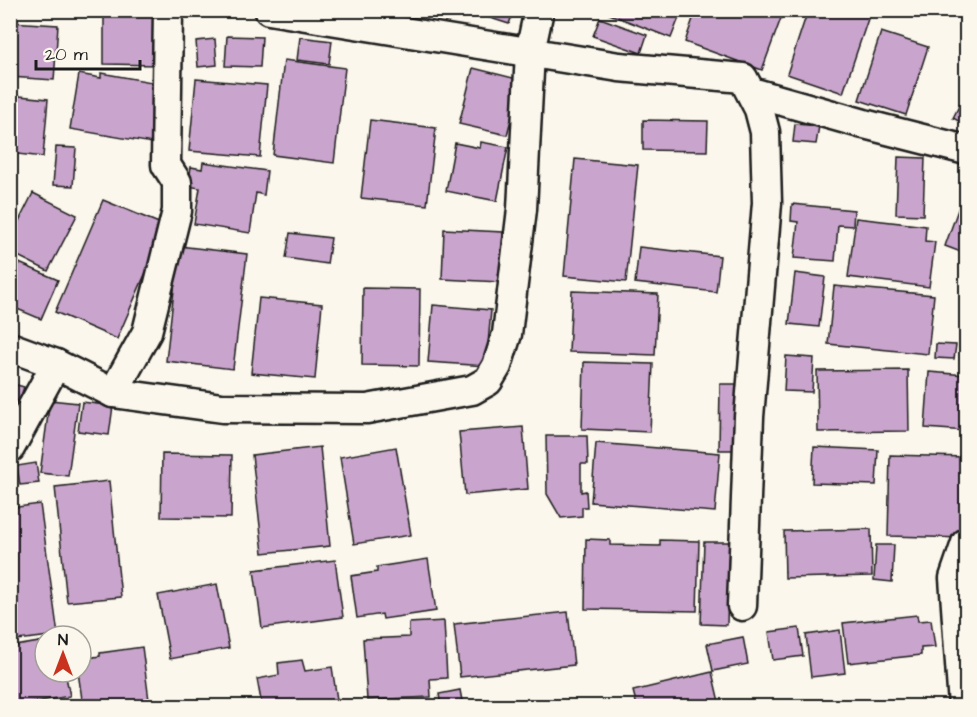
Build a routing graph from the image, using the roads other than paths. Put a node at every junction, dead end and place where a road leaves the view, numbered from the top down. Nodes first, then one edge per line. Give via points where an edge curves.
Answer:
1 (168, 10) edge
2 (269, 10) edge
3 (539, 10) edge
4 (530, 52) junction
5 (751, 92) junction
6 (966, 150) edge
7 (10, 347) edge
8 (56, 364) junction
9 (113, 393) junction
10 (10, 448) edge
11 (966, 543) edge
12 (742, 606) dead end
13 (963, 706) edge

1 - 9 street via 166,165 177,182 177,211 147,332
2 - 4 street
3 - 4 street
4 - 5 street via 619,67 743,78
4 - 9 street via 522,209 507,334 488,381 471,390 367,409 222,408
5 - 6 street
5 - 12 street via 765,132 767,203 749,417
7 - 8 street
8 - 9 street
8 - 10 street
11 - 13 street via 954,578

